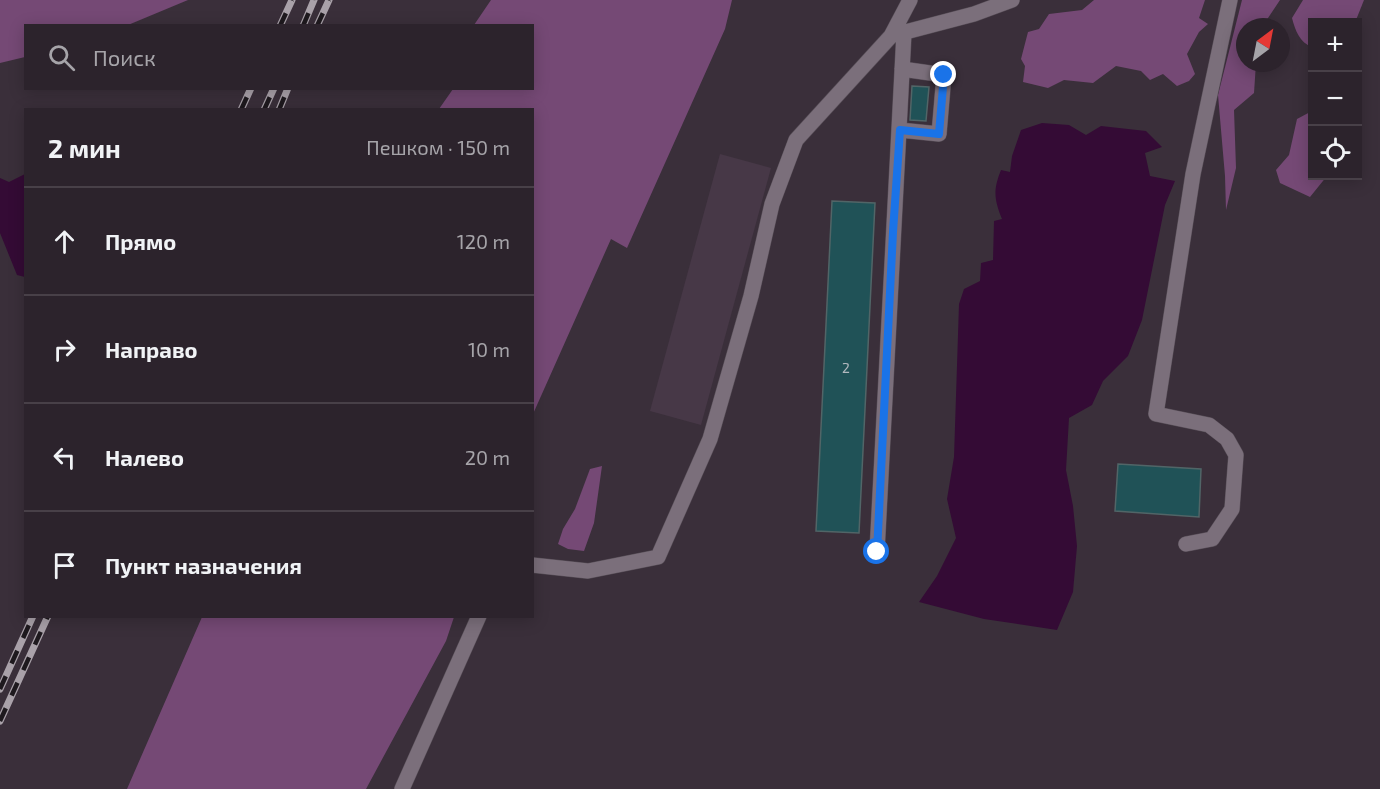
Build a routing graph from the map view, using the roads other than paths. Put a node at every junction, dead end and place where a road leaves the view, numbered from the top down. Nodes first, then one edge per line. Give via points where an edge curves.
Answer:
1 (896, 0) edge
2 (910, 0) edge
3 (1012, 0) edge
4 (1230, 0) edge
5 (903, 15) junction
6 (898, 34) junction
7 (902, 69) junction
8 (900, 130) junction
9 (1186, 544) dead end
10 (877, 552) dead end
11 (534, 565) edge
12 (478, 618) edge
13 (402, 789) edge

1 - 5 street
2 - 5 street
3 - 6 street
4 - 9 street via 1193,174 1156,414 1209,425 1227,439 1236,455 1232,509 1212,539
5 - 6 street
6 - 7 street
6 - 11 street via 796,140 772,204 751,296 710,439 658,557 588,571
7 - 8 street
7 - 8 street via 944,75 939,134
8 - 10 street
12 - 13 street

